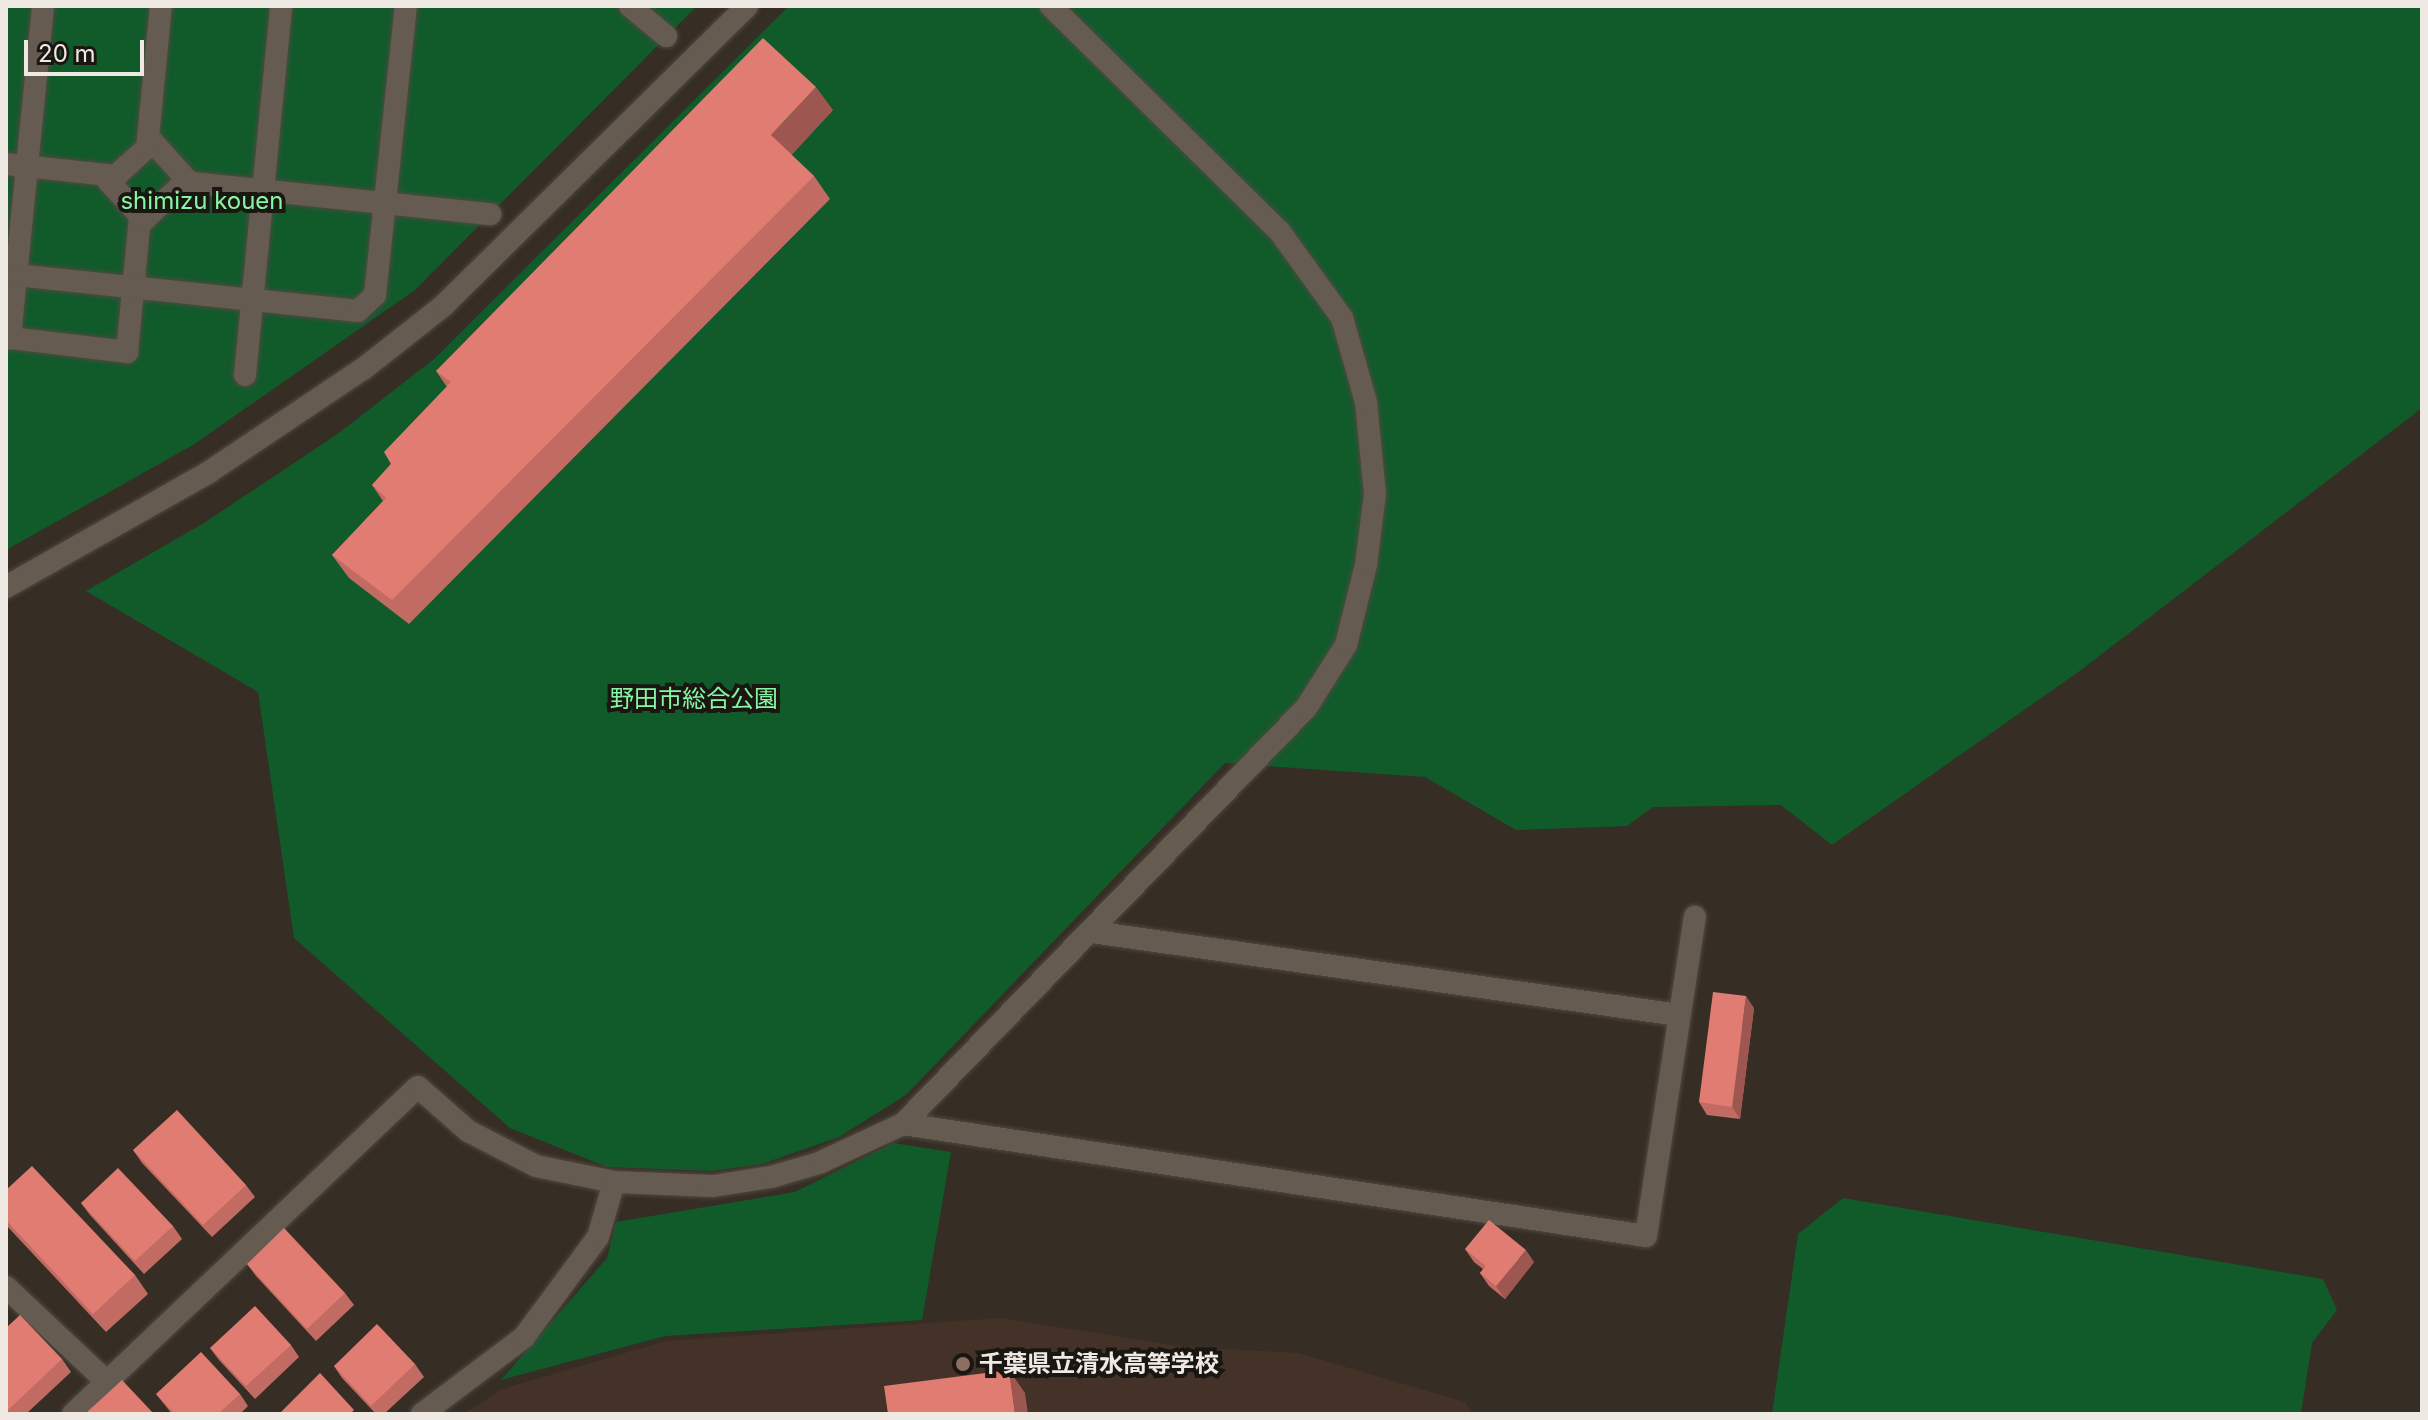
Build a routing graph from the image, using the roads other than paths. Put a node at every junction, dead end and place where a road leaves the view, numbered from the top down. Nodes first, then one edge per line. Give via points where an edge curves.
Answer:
1 (43, 6) edge
2 (161, 6) edge
3 (281, 6) edge
4 (406, 6) edge
5 (630, 6) edge
6 (747, 6) edge
7 (1051, 6) edge
8 (666, 36) dead end
9 (147, 148) junction
10 (16, 165) edge
11 (116, 176) junction
12 (184, 182) junction
13 (263, 191) junction
14 (384, 203) junction
15 (490, 214) dead end
16 (140, 216) junction
17 (16, 275) junction
18 (133, 287) junction
19 (252, 300) junction
20 (8, 338) edge
21 (245, 375) dead end
22 (6, 587) edge
23 (1695, 917) dead end
24 (1092, 932) junction
25 (1679, 1015) junction
26 (903, 1124) junction
27 (614, 1182) junction
28 (6, 1287) edge
29 (107, 1382) junction
30 (73, 1414) edge
31 (422, 1414) edge

1 - 10 street
2 - 9 street
3 - 13 street
4 - 14 street
5 - 8 street
6 - 22 street via 443,306 363,369 209,472
7 - 24 street via 1280,232 1342,318 1366,402 1375,494 1366,565 1346,645 1322,683 1235,785
9 - 11 street
9 - 12 street via 153,142
10 - 11 street
10 - 17 street
11 - 16 street via 109,182
12 - 13 street
12 - 16 street via 144,220
13 - 14 street
13 - 19 street
14 - 15 street
14 - 19 street via 375,295 358,311
16 - 18 street
17 - 18 street
17 - 20 street
18 - 19 street
18 - 20 street via 127,352
19 - 21 street
23 - 25 street
24 - 25 street
24 - 26 street
25 - 26 street via 1646,1236
26 - 27 street via 819,1163 771,1177 713,1186
27 - 29 street via 536,1166 468,1131 418,1087
27 - 31 street via 598,1237 524,1337
28 - 29 street
29 - 30 street

